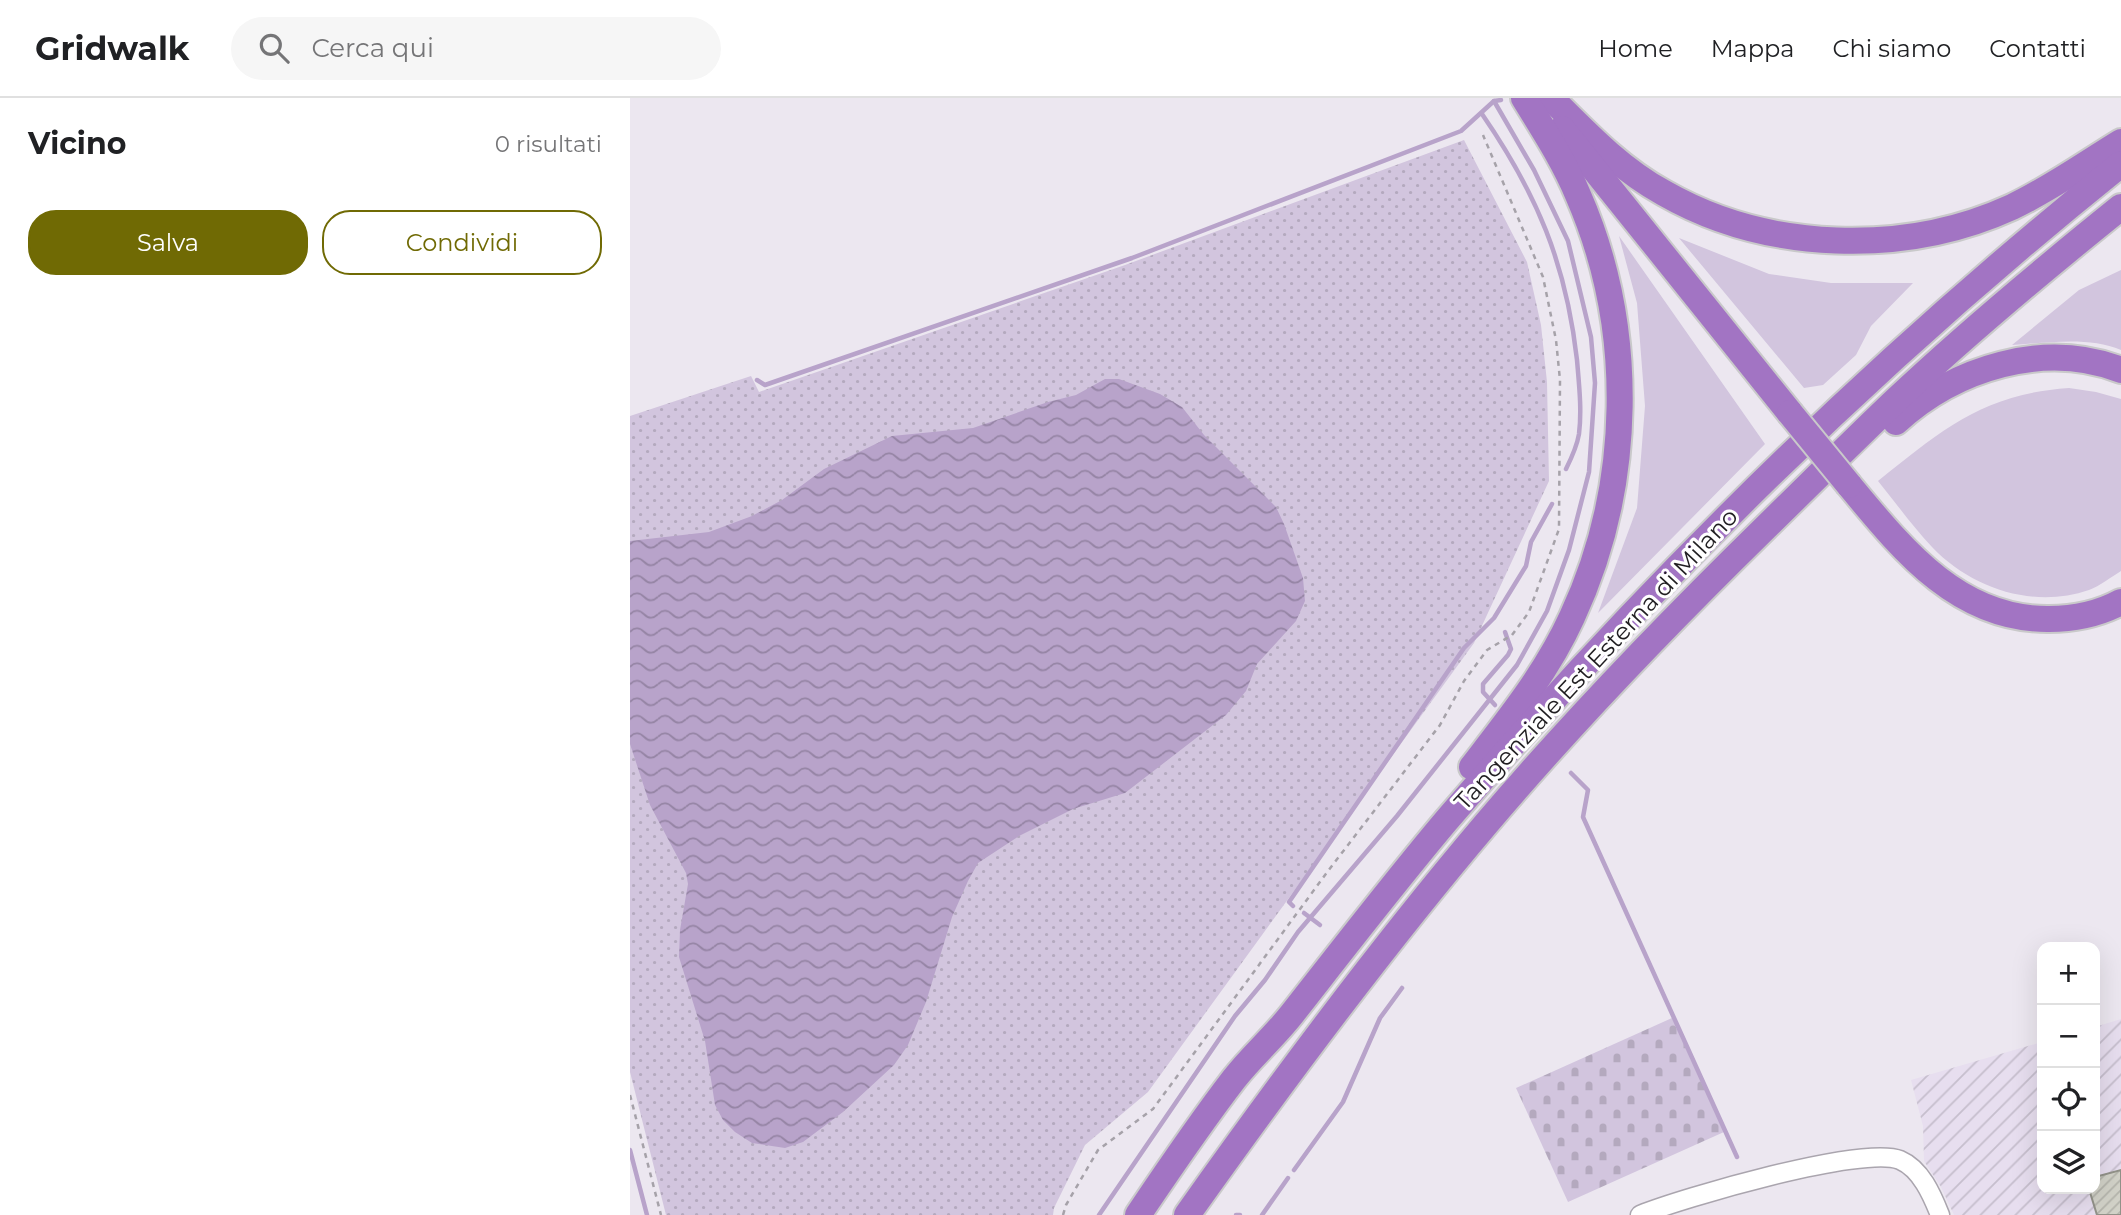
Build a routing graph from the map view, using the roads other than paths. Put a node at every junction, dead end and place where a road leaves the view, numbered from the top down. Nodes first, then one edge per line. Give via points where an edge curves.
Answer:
1 (1524, 98) edge
2 (1537, 98) edge
3 (1551, 98) edge
4 (2121, 142) edge
5 (2121, 164) edge
6 (2121, 206) edge
7 (2121, 370) edge
8 (1709, 583) junction
9 (2121, 602) edge
10 (1341, 949) junction
11 (1138, 1215) edge
12 (1187, 1215) edge
13 (1640, 1215) edge
14 (1940, 1215) edge

1 - 10 highway via 1570,176 1602,263 1618,356 1619,441 1613,486 1590,572 1554,652 1497,734 1367,893 1349,922
2 - 9 highway, bridge via 1909,555 1949,589 2004,614 2062,619
3 - 4 highway via 1607,154 1685,204 1770,232 1837,241 1938,232 1974,221 2055,184
5 - 10 highway, Tangenziale Est Esterna di Milano via 1995,266 1770,474 1606,641 1445,822
6 - 8 highway, Tangenziale Est Esterna di Milano via 1930,369
7 - 8 highway via 2081,360 2020,360 1937,391 1910,409 1808,503
8 - 12 highway, Tangenziale Est Esterna di Milano via 1525,778 1437,882
10 - 11 highway, Tangenziale Est Esterna di Milano via 1289,1018 1236,1076
13 - 14 street via 1788,1172 1882,1157 1900,1160 1916,1172

